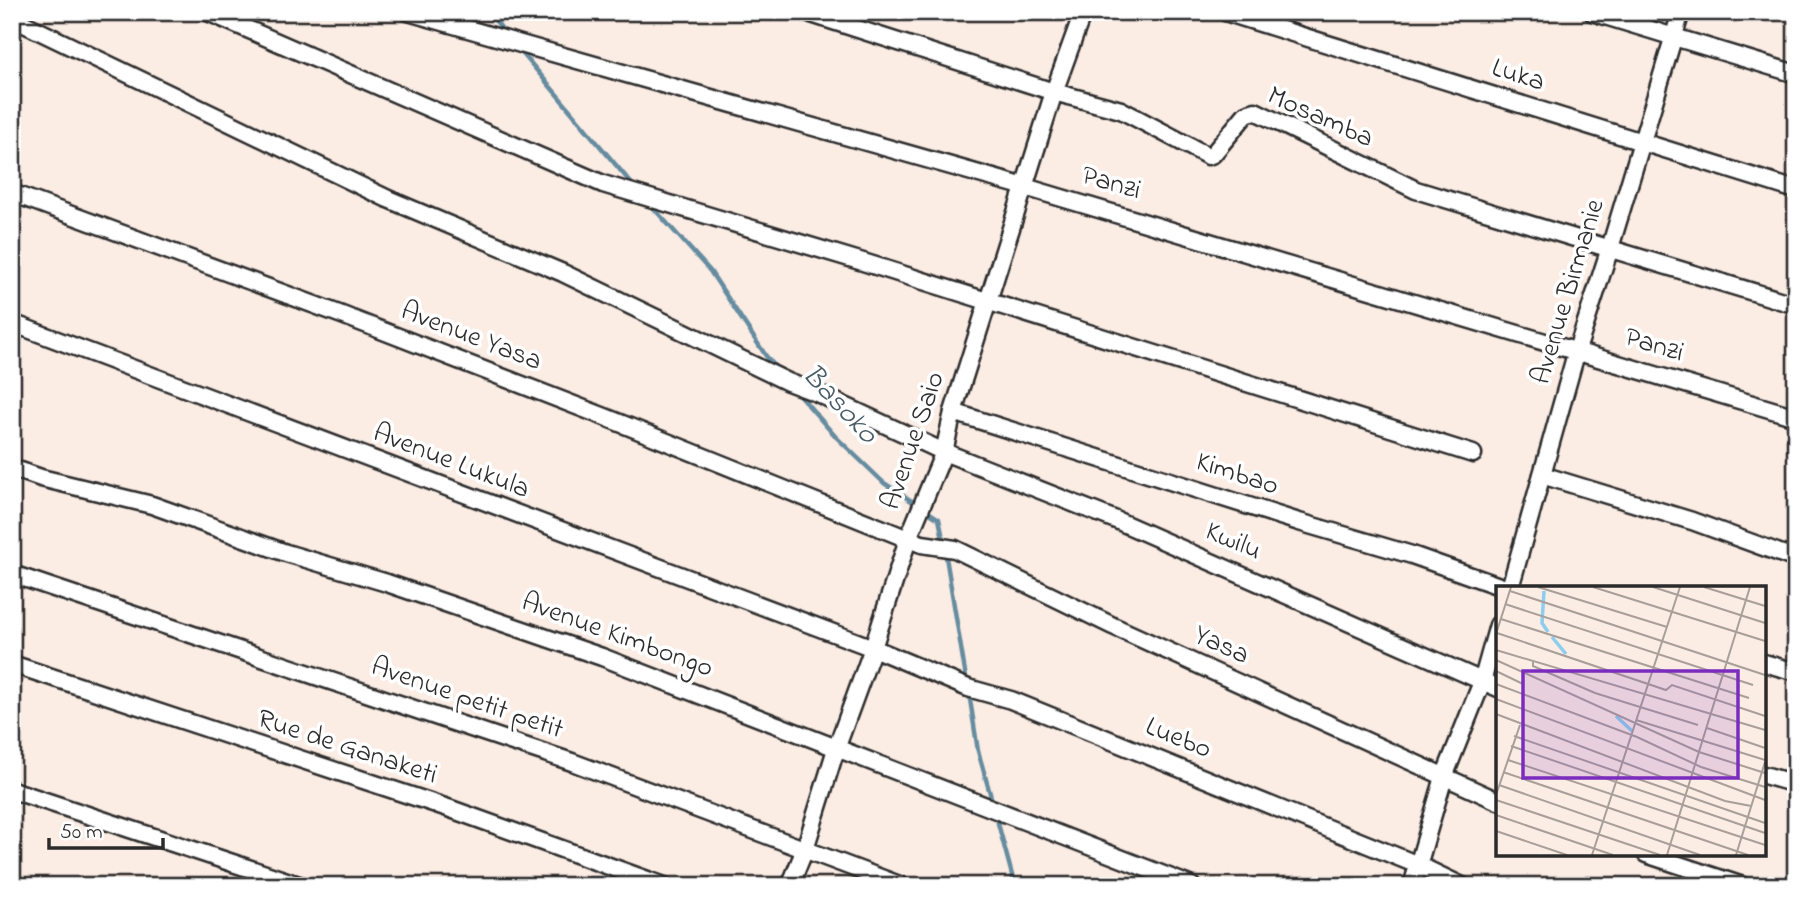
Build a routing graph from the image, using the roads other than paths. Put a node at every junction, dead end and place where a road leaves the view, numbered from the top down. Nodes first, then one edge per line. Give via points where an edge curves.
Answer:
1 (208, 12) edge
2 (408, 12) edge
3 (805, 12) edge
4 (1083, 12) edge
5 (1225, 12) edge
6 (1592, 12) edge
7 (1681, 12) edge
8 (12, 18) edge
9 (1672, 38) junction
10 (1796, 74) edge
11 (1054, 92) junction
12 (1643, 142) junction
13 (1025, 187) junction
14 (1796, 190) edge
15 (12, 193) edge
16 (1610, 248) junction
17 (988, 302) junction
18 (1796, 305) edge
19 (12, 323) edge
20 (1577, 350) junction
21 (953, 412) junction
22 (1796, 416) edge
23 (944, 452) junction
24 (1473, 454) dead end
25 (12, 468) edge
26 (1542, 475) junction
27 (915, 542) junction
28 (1796, 559) edge
29 (12, 574) edge
30 (1501, 586) edge
31 (1508, 586) edge
32 (1496, 632) edge
33 (873, 648) junction
34 (12, 664) edge
35 (1766, 664) edge
36 (1796, 672) edge
37 (1482, 682) junction
38 (1496, 687) edge
39 (836, 749) junction
40 (1766, 776) edge
41 (1444, 777) junction
42 (1796, 784) edge
43 (12, 790) edge
44 (1496, 800) edge
45 (805, 849) junction
46 (1652, 856) edge
47 (1418, 865) junction
48 (302, 886) edge
49 (664, 886) edge
50 (790, 886) edge
51 (902, 886) edge
52 (1192, 886) edge
53 (1412, 886) edge
54 (1462, 886) edge
55 (1743, 886) edge

1 - 17 street via 603,184
2 - 13 street, Panzi
3 - 11 street, Mosamba
4 - 11 street, Avenue Saio
5 - 12 street, Luka
6 - 9 street
7 - 9 street, Avenue Birmanie
8 - 23 street, Kwilu via 388,199 563,273
9 - 10 street
9 - 12 street, Avenue Birmanie
11 - 13 street, Avenue Saio
11 - 16 street, Mosamba via 1121,110 1208,156 1246,114 1255,111 1416,190
12 - 14 street, Luka
12 - 16 street, Avenue Birmanie
13 - 17 street, Avenue Saio
13 - 20 street, Panzi
15 - 27 street, Avenue Yasa via 605,416
16 - 18 street, Mosamba
16 - 20 street, Avenue Birmanie
17 - 21 street, Avenue Saio
17 - 24 street
19 - 33 street, Avenue Lukula
20 - 22 street, Panzi
20 - 26 street, Avenue Birmanie
21 - 23 street, Avenue Saio
21 - 30 street, Kimbao
23 - 27 street, Avenue Saio via 917,519
23 - 37 street, Kwilu via 1116,520
25 - 39 street, Avenue Kimbongo via 152,505 423,595 602,657
26 - 28 street
26 - 31 street, Avenue Birmanie
27 - 33 street, Avenue Saio
27 - 41 street, Yasa via 955,549
29 - 45 street, Avenue petit petit via 572,762
32 - 37 street
33 - 39 street, Avenue Saio
33 - 47 street, Luebo
34 - 49 street, Rue de Ganaketi via 448,808
35 - 36 street
37 - 38 street, Kwilu
37 - 41 street
39 - 45 street, Avenue Saio
39 - 52 street, Avenue Kimbongo
40 - 42 street
41 - 44 street, Yasa
41 - 47 street
43 - 48 street
45 - 50 street, Avenue Saio
45 - 51 street, Avenue petit petit
46 - 55 street
47 - 53 street
47 - 54 street, Luebo

